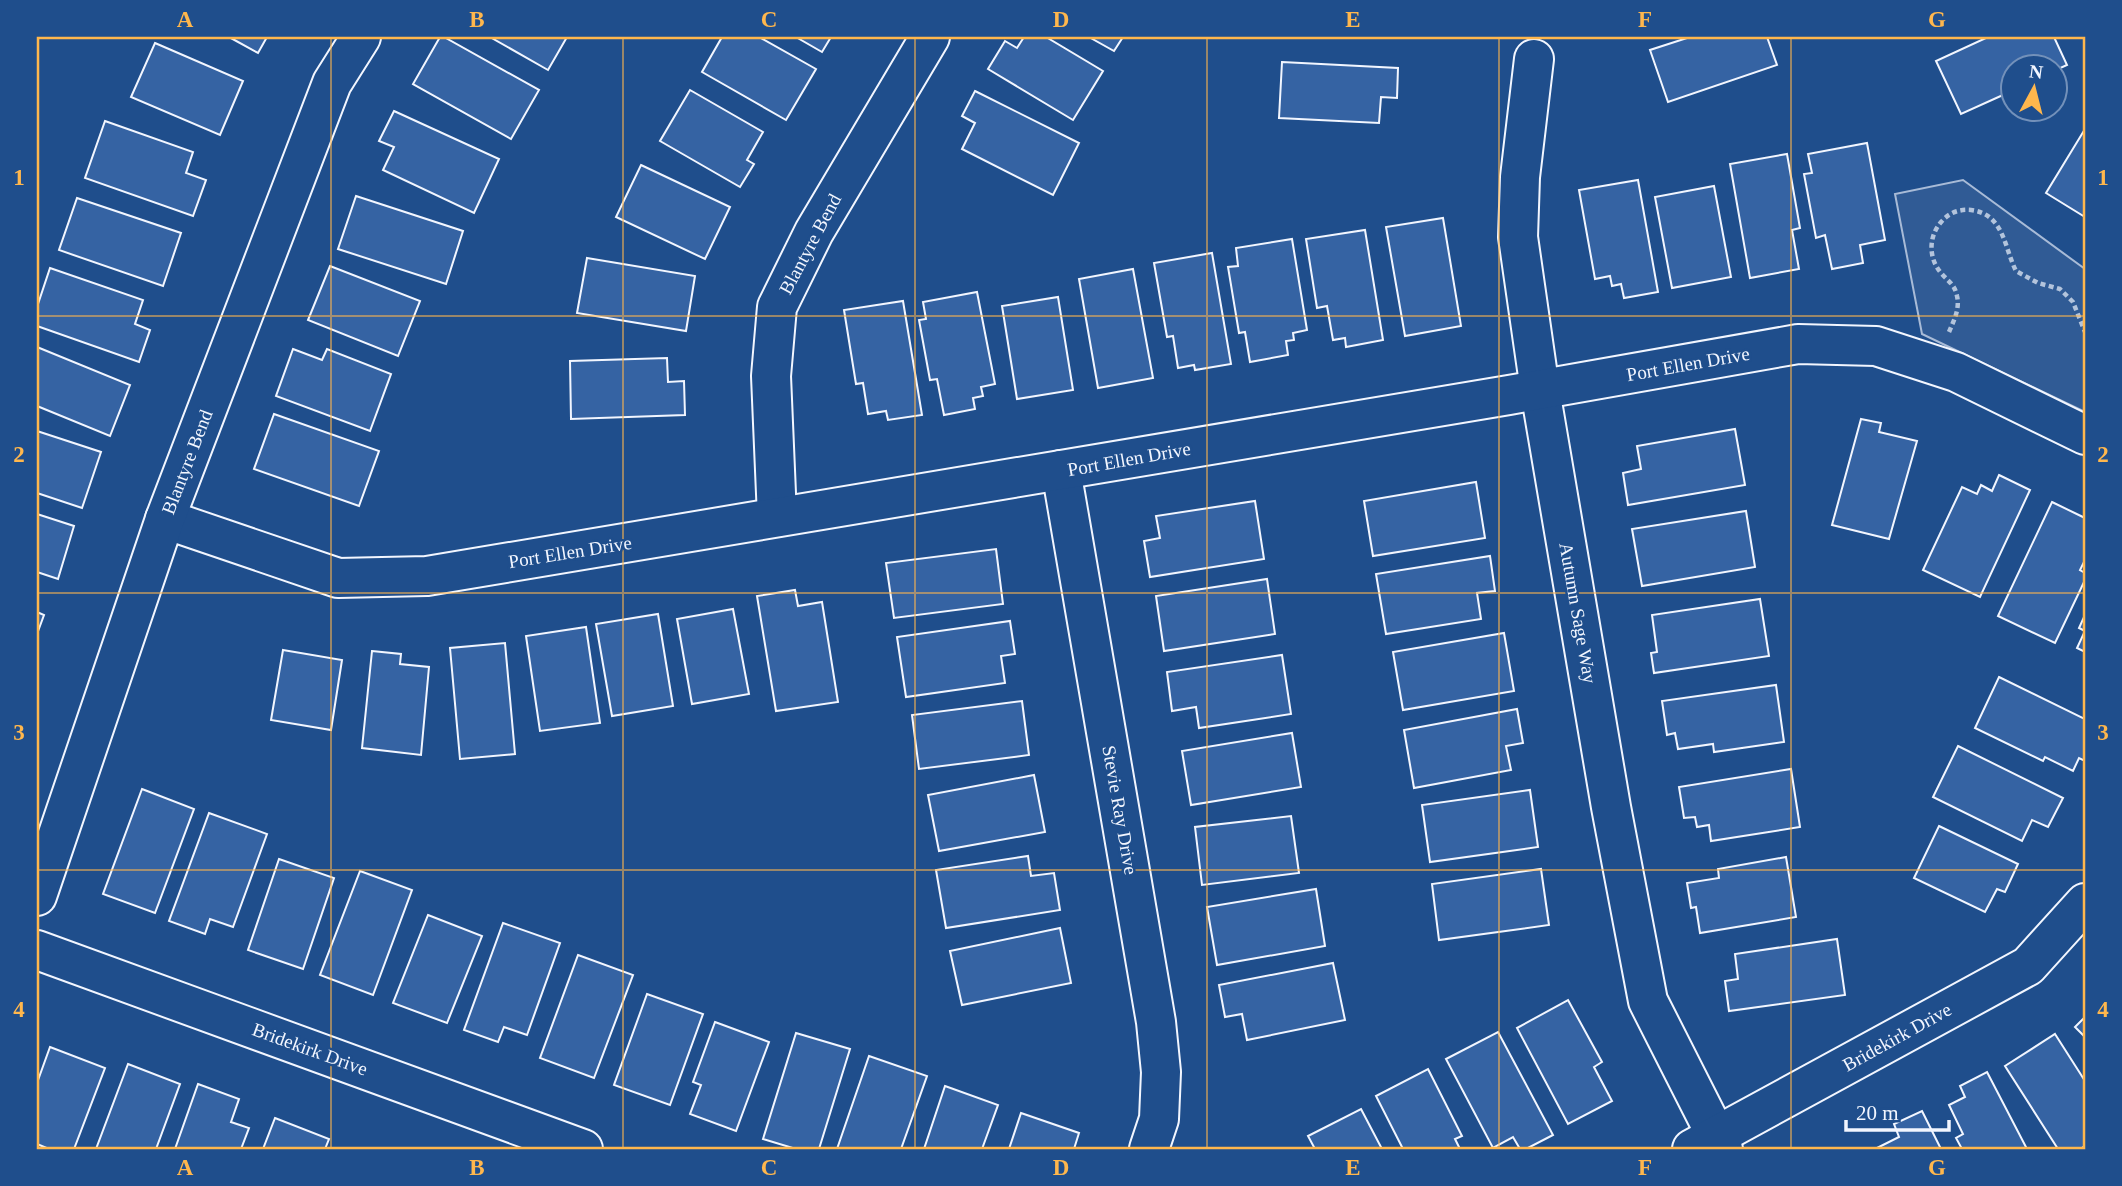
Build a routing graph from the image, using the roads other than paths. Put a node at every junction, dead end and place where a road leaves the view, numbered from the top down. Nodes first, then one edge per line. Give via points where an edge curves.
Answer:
1 (360, 37) edge
2 (930, 37) edge
3 (1534, 59) dead end
4 (1540, 390) junction
5 (2085, 435) edge
6 (1062, 470) junction
7 (777, 517) junction
8 (165, 519) junction
9 (37, 896) edge
10 (2085, 903) edge
11 (37, 950) edge
12 (1711, 1145) edge
13 (583, 1149) edge
14 (1149, 1149) edge

1 - 8 street, Blantyre Bend via 332,83
2 - 7 street, Blantyre Bend via 814,232 776,307 771,376
3 - 4 street, Autumn Sage Way via 1518,237
4 - 5 street, Port Ellen Drive via 1798,344 1876,346 1956,372
4 - 6 street, Port Ellen Drive
4 - 12 street, Autumn Sage Way via 1648,1002
6 - 7 street, Port Ellen Drive
6 - 14 street, Stevie Ray Drive via 1156,1022 1159,1119
7 - 8 street, Port Ellen Drive via 427,576 338,578
8 - 9 street, Blantyre Bend
10 - 12 street, Bridekirk Drive via 2028,966
11 - 13 street, Bridekirk Drive

